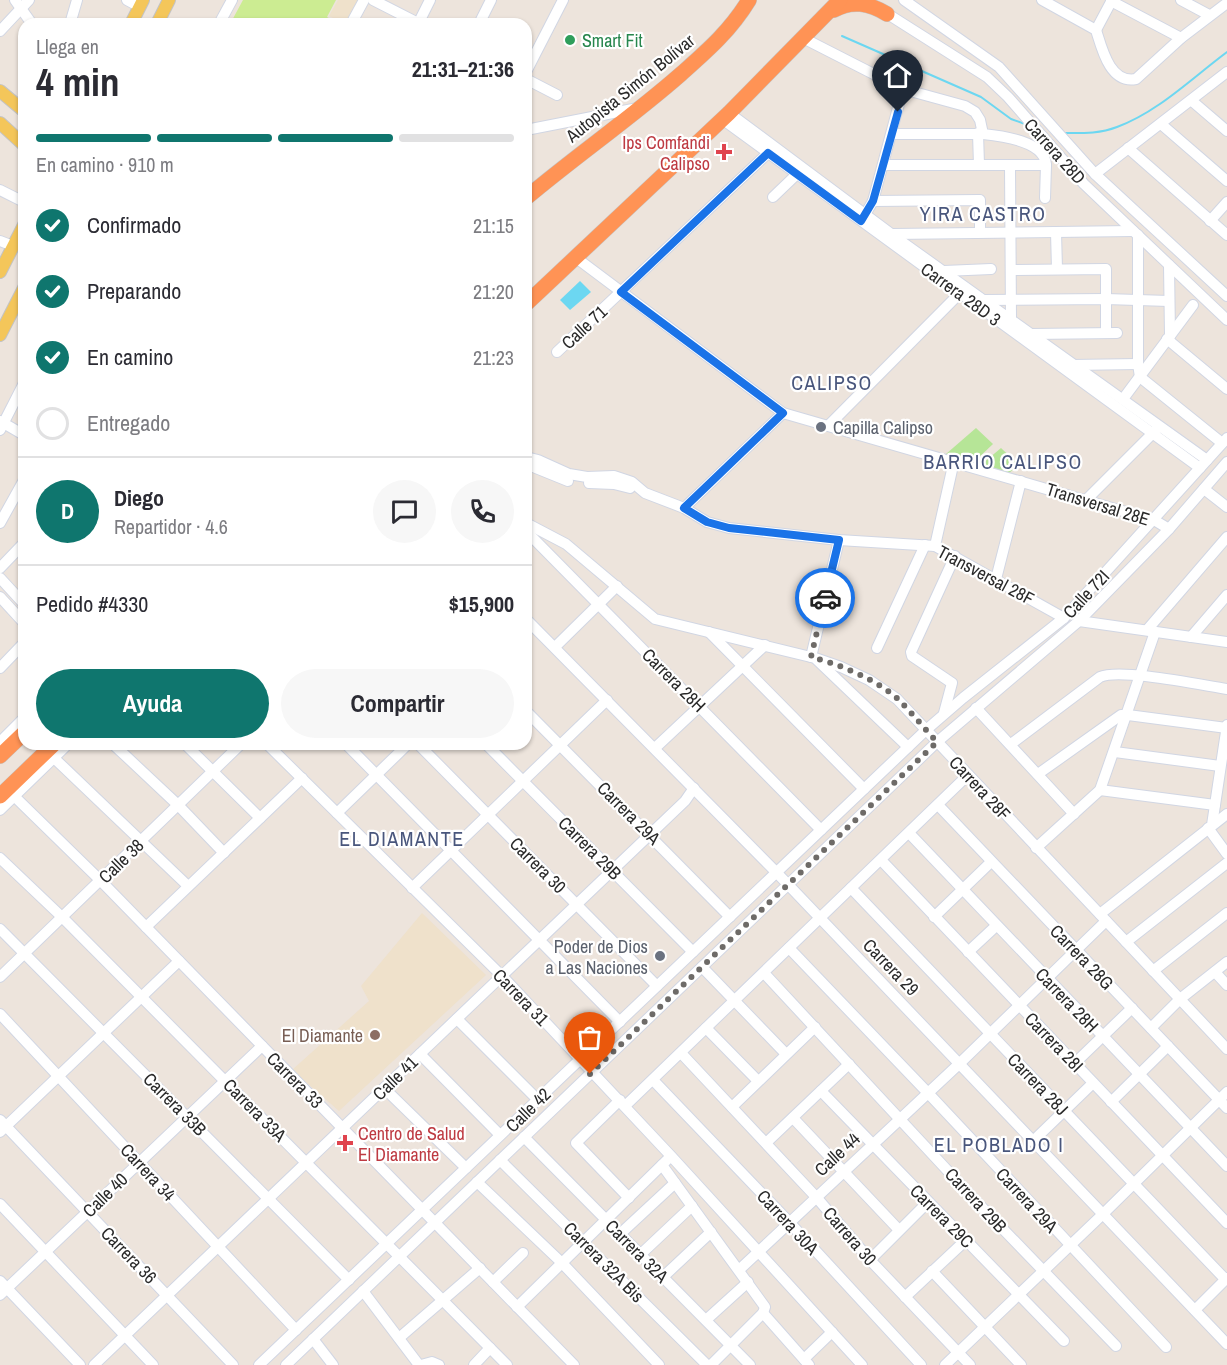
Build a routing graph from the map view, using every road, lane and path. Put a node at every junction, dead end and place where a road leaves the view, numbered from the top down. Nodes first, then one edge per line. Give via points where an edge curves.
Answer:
1 (29, 0) edge
2 (77, 0) edge
3 (127, 0) edge
4 (169, 0) edge
5 (232, 0) edge
6 (364, 0) edge
7 (373, 0) edge
8 (430, 0) edge
9 (491, 0) edge
10 (563, 0) edge
11 (749, 0) edge
12 (840, 0) edge
13 (869, 0) edge
14 (904, 0) edge
15 (1042, 0) edge
16 (1181, 0) edge
17 (1112, 1) edge
18 (1227, 3) edge
19 (142, 4) edge
20 (18, 5) edge
21 (1061, 5) edge
22 (740, 8) edge
23 (887, 14) junction
24 (1209, 15) junction
25 (28, 18) edge
26 (72, 18) edge
27 (134, 18) edge
28 (160, 18) edge
29 (222, 18) edge
30 (354, 18) edge
31 (408, 18) edge
32 (422, 18) edge
33 (482, 18) edge
34 (822, 19) junction
35 (1096, 30) junction
36 (0, 31) edge
37 (803, 38) junction
38 (1181, 38) junction
39 (532, 60) edge
40 (1226, 73) edge
41 (532, 82) edge
42 (903, 89) junction
43 (0, 91) edge
44 (557, 95) dead end
45 (1192, 101) junction
46 (18, 106) edge
47 (642, 107) junction
48 (725, 116) junction
49 (0, 123) edge
50 (1161, 124) junction
51 (532, 129) edge
52 (1227, 131) edge
53 (892, 134) junction
54 (980, 134) junction
55 (18, 140) edge
56 (1128, 148) junction
57 (768, 153) junction
58 (883, 165) junction
59 (979, 165) junction
60 (1010, 165) junction
61 (1046, 165) junction
62 (1095, 174) junction
63 (796, 175) junction
64 (1227, 181) edge
65 (0, 190) edge
66 (532, 193) edge
67 (773, 197) dead end
68 (1045, 198) dead end
69 (18, 199) edge
70 (873, 201) junction
71 (1227, 202) edge
72 (864, 217) junction
73 (1210, 221) junction
74 (980, 232) junction
75 (1010, 232) junction
76 (1056, 232) junction
77 (1135, 233) junction
78 (1227, 235) edge
79 (18, 236) edge
80 (895, 239) junction
81 (0, 241) edge
82 (13, 246) junction
83 (575, 257) junction
84 (3, 259) edge
85 (1169, 265) junction
86 (991, 269) dead end
87 (1057, 269) junction
88 (1011, 270) junction
89 (944, 271) junction
90 (0, 272) edge
91 (621, 292) junction
92 (960, 293) junction
93 (1227, 296) edge
94 (532, 298) edge
95 (1011, 299) junction
96 (1106, 299) junction
97 (983, 300) junction
98 (1137, 300) junction
99 (1169, 301) junction
100 (18, 302) edge
101 (1193, 304) dead end
102 (1011, 320) junction
103 (1227, 320) edge
104 (1106, 333) junction
105 (1117, 333) dead end
106 (1030, 334) junction
107 (0, 335) edge
108 (1169, 337) junction
109 (557, 352) dead end
110 (1138, 364) junction
111 (1072, 365) junction
112 (1140, 376) junction
113 (1227, 388) edge
114 (18, 396) edge
115 (1123, 399) junction
116 (783, 413) junction
117 (1, 425) edge
118 (828, 426) junction
119 (1156, 430) junction
120 (18, 432) edge
121 (1225, 440) edge
122 (532, 458) edge
123 (954, 461) junction
124 (1227, 462) edge
125 (1203, 464) junction
126 (532, 466) edge
127 (1022, 481) junction
128 (1204, 489) junction
129 (18, 491) edge
130 (645, 494) junction
131 (1086, 500) junction
132 (1227, 507) edge
133 (684, 508) junction
134 (1154, 520) junction
135 (0, 523) edge
136 (532, 526) edge
137 (1169, 529) junction
138 (532, 537) edge
139 (1227, 537) edge
140 (839, 540) junction
141 (930, 545) junction
142 (18, 549) edge
143 (955, 556) junction
144 (0, 568) edge
145 (0, 578) edge
146 (996, 579) junction
147 (616, 586) junction
148 (1227, 595) edge
149 (0, 597) edge
150 (18, 598) edge
151 (598, 605) junction
152 (18, 616) edge
153 (1064, 618) junction
154 (1079, 621) junction
155 (532, 627) edge
156 (1151, 631) junction
157 (709, 632) junction
158 (1191, 637) junction
159 (1227, 642) edge
160 (765, 645) junction
161 (555, 647) junction
162 (877, 648) dead end
163 (18, 649) edge
164 (813, 657) junction
165 (742, 666) junction
166 (0, 668) edge
167 (1140, 676) junction
168 (1227, 689) edge
169 (607, 700) junction
170 (699, 706) junction
171 (976, 708) junction
172 (944, 714) junction
173 (1128, 714) junction
174 (532, 717) edge
175 (1227, 726) edge
176 (926, 730) junction
177 (18, 731) edge
178 (937, 742) junction
179 (1011, 744) junction
180 (561, 745) junction
181 (908, 747) junction
182 (4, 748) edge
183 (655, 748) junction
184 (119, 750) edge
185 (191, 750) edge
186 (235, 750) edge
187 (273, 750) edge
188 (352, 750) edge
189 (402, 750) edge
190 (424, 750) edge
191 (492, 750) edge
192 (54, 751) edge
193 (1115, 752) junction
194 (1220, 766) junction
195 (212, 772) junction
196 (376, 774) junction
197 (1038, 774) junction
198 (969, 775) junction
199 (302, 778) junction
200 (523, 781) junction
201 (694, 788) junction
202 (864, 789) junction
203 (1100, 790) junction
204 (7, 796) edge
205 (178, 805) junction
206 (938, 806) junction
207 (1215, 806) junction
208 (0, 810) edge
209 (337, 813) junction
210 (1227, 813) edge
211 (488, 814) junction
212 (1074, 814) junction
213 (260, 818) junction
214 (1210, 827) junction
215 (821, 830) junction
216 (909, 833) junction
217 (650, 835) junction
218 (141, 841) junction
219 (1036, 848) junction
220 (451, 850) junction
221 (224, 853) junction
222 (1227, 854) edge
223 (0, 858) edge
224 (881, 861) junction
225 (991, 862) junction
226 (1227, 863) edge
227 (613, 871) junction
228 (777, 873) junction
229 (100, 881) junction
230 (788, 884) junction
231 (188, 886) junction
232 (412, 888) junction
233 (851, 888) junction
234 (962, 890) junction
235 (577, 904) junction
236 (1227, 913) edge
237 (730, 917) junction
238 (934, 917) junction
239 (1103, 917) junction
240 (63, 918) junction
241 (819, 919) junction
242 (996, 926) junction
243 (146, 927) junction
244 (0, 929) edge
245 (540, 940) junction
246 (1126, 942) junction
247 (789, 948) junction
248 (1076, 951) junction
249 (693, 952) junction
250 (968, 952) junction
251 (24, 953) junction
252 (179, 961) junction
253 (1227, 962) edge
254 (702, 967) junction
255 (1154, 971) junction
256 (1215, 972) junction
257 (764, 973) junction
258 (502, 976) junction
259 (0, 977) edge
260 (1047, 979) junction
261 (1227, 985) edge
262 (657, 986) junction
263 (141, 997) junction
264 (1180, 999) junction
265 (735, 1001) junction
266 (1019, 1006) junction
267 (1132, 1008) junction
268 (0, 1014) edge
269 (457, 1019) junction
270 (620, 1022) junction
271 (815, 1027) junction
272 (706, 1028) junction
273 (1151, 1028) junction
274 (104, 1033) junction
275 (990, 1033) junction
276 (1102, 1037) junction
277 (262, 1046) junction
278 (1168, 1046) junction
279 (1227, 1049) edge
280 (681, 1053) junction
281 (420, 1054) junction
282 (786, 1054) junction
283 (580, 1059) junction
284 (1075, 1063) junction
285 (849, 1064) junction
286 (959, 1064) junction
287 (592, 1072) junction
288 (1138, 1074) junction
289 (58, 1076) junction
290 (654, 1080) junction
291 (225, 1081) junction
292 (758, 1081) junction
293 (1093, 1083) junction
294 (384, 1088) junction
295 (821, 1091) junction
296 (928, 1093) junction
297 (538, 1100) junction
298 (1224, 1100) edge
299 (1111, 1101) junction
300 (622, 1103) junction
301 (732, 1107) junction
302 (1064, 1111) junction
303 (187, 1117) junction
304 (793, 1118) junction
305 (901, 1118) junction
306 (2, 1126) edge
307 (343, 1127) junction
308 (1190, 1128) junction
309 (501, 1135) junction
310 (524, 1137) junction
311 (1033, 1141) junction
312 (766, 1143) junction
313 (873, 1145) junction
314 (671, 1156) junction
315 (1163, 1156) junction
316 (501, 1160) junction
317 (307, 1162) junction
318 (139, 1163) junction
319 (662, 1165) junction
320 (1227, 1166) edge
321 (466, 1168) junction
322 (845, 1171) junction
323 (477, 1182) junction
324 (675, 1183) junction
325 (1134, 1184) junction
326 (269, 1198) junction
327 (629, 1198) junction
328 (817, 1198) junction
329 (928, 1202) junction
330 (0, 1204) edge
331 (692, 1206) junction
332 (422, 1210) junction
333 (87, 1212) junction
334 (1103, 1214) junction
335 (606, 1220) junction
336 (435, 1222) junction
337 (790, 1223) junction
338 (1227, 1223) edge
339 (899, 1230) junction
340 (711, 1232) junction
341 (620, 1234) junction
342 (966, 1240) junction
343 (584, 1242) junction
344 (386, 1244) junction
345 (1069, 1245) junction
346 (218, 1246) junction
347 (45, 1252) junction
348 (759, 1252) junction
349 (524, 1253) dead end
350 (641, 1254) junction
351 (399, 1257) junction
352 (870, 1260) junction
353 (562, 1263) junction
354 (480, 1268) junction
355 (739, 1270) junction
356 (932, 1271) junction
357 (1044, 1271) junction
358 (663, 1277) junction
359 (1226, 1278) edge
360 (349, 1280) junction
361 (493, 1282) junction
362 (748, 1282) junction
363 (2, 1288) edge
364 (363, 1291) junction
365 (167, 1295) junction
366 (1019, 1295) junction
367 (905, 1297) junction
368 (442, 1301) junction
369 (517, 1307) junction
370 (764, 1310) junction
371 (1195, 1310) junction
372 (705, 1320) junction
373 (985, 1327) junction
374 (296, 1330) junction
375 (832, 1332) junction
376 (126, 1335) junction
377 (399, 1338) junction
378 (313, 1339) junction
379 (1064, 1341) dead end
380 (1227, 1344) edge
381 (730, 1345) junction
382 (1116, 1346) dead end
383 (1166, 1347) dead end
384 (490, 1348) junction
385 (958, 1352) junction
386 (807, 1362) edge
387 (288, 1364) edge
388 (80, 1365) edge
389 (94, 1365) edge
390 (153, 1365) edge
391 (233, 1365) edge
392 (260, 1365) edge
393 (333, 1365) edge
394 (420, 1365) edge
395 (439, 1365) edge
396 (474, 1365) edge
397 (507, 1365) edge
398 (574, 1365) edge
399 (659, 1365) edge
400 (709, 1365) edge
401 (750, 1365) edge
402 (862, 1365) edge
403 (921, 1365) edge
404 (945, 1365) edge
405 (970, 1365) edge
406 (1021, 1365) edge

1 - 20 street
2 - 26 street
3 - 19 street
4 - 28 main road
5 - 29 street
6 - 30 street
7 - 31 street
8 - 32 street
9 - 33 street
10 - 39 street
11 - 22 highway, Autopista Simón Bolívar
12 - 34 highway
13 - 23 street, Carrera 28D
14 - 62 street, Carrera 28D via 999,67
15 - 21 street
16 - 24 street
17 - 35 street
17 - 38 street
18 - 24 street
19 - 27 main road
20 - 25 street
20 - 36 street
21 - 35 street
22 - 47 highway, Autopista Simón Bolívar via 725,34
23 - 34 highway via 869,3 851,2
23 - 77 street, Carrera 28D via 987,77 1084,184
24 - 38 street
34 - 37 highway
35 - 38 street via 1108,63 1127,81 1136,80
37 - 42 street
37 - 48 highway
40 - 45 street
41 - 44 street
42 - 53 street
42 - 54 street via 965,106 980,120
43 - 46 main road
45 - 50 street
45 - 52 street
47 - 51 street
47 - 66 highway, Autopista Simón Bolívar
48 - 57 street, Carrera 28D 3
48 - 72 street, Carrera 28D 3
48 - 83 highway
49 - 55 main road
50 - 56 street
50 - 64 street
53 - 54 street
53 - 58 street
54 - 59 street
54 - 61 street via 1007,137 1040,151 1046,157
56 - 62 street
56 - 73 street
57 - 63 street, Carrera 28D 3
57 - 91 street, Calle 71
58 - 59 street
58 - 70 street
59 - 60 street
60 - 61 street
60 - 75 street
61 - 68 street
62 - 93 street, Carrera 28D
63 - 67 street
63 - 72 street, Carrera 28D 3
65 - 69 street
70 - 72 street
70 - 74 street via 980,200
71 - 73 street
72 - 80 street, Carrera 28D 3
73 - 78 street
74 - 75 street
74 - 80 street
75 - 76 street
75 - 88 street
76 - 77 street
76 - 87 street
77 - 85 street, Carrera 28D
77 - 98 street
79 - 82 main road
80 - 89 street, Carrera 28D 3
80 - 92 street, Carrera 28D 3
81 - 82 street
82 - 84 main road
83 - 91 street
83 - 94 highway
84 - 90 main road
85 - 99 street
85 - 103 street, Carrera 28D
86 - 89 street
87 - 88 street
87 - 96 street via 1106,269
88 - 95 street
89 - 97 street, Carrera 28D 3
91 - 109 street, Calle 71
91 - 116 street
92 - 118 street
92 - 119 street, Carrera 28D 3
95 - 96 street
95 - 97 street
95 - 102 street
96 - 98 street
96 - 104 street
97 - 102 street, Carrera 28D 3
98 - 99 street
98 - 110 street
99 - 108 street
100 - 107 main road
101 - 108 street
102 - 106 street, Carrera 28D 3
104 - 105 street
104 - 106 street
106 - 111 street, Carrera 28D 3
108 - 112 street
108 - 113 street
110 - 111 street
110 - 112 street
111 - 115 street, Carrera 28D 3
112 - 115 street
112 - 121 street
114 - 117 street
115 - 119 street, Carrera 28D 3
116 - 118 street, Transversal 28E
116 - 133 street
117 - 120 street
118 - 123 street, Transversal 28E
119 - 125 street, Carrera 28D 3
119 - 131 street
121 - 125 street, Calle 72I
122 - 130 street, Transversal 28F via 569,474 614,476 632,482
123 - 127 street, Transversal 28E
123 - 141 street
124 - 128 street, Calle 72I
125 - 134 street, Calle 72I
126 - 130 street via 569,481 622,486
127 - 131 street, Transversal 28E
127 - 146 street
128 - 132 street
128 - 137 street, Calle 72I
129 - 135 street
130 - 133 street, Transversal 28F
131 - 134 street, Transversal 28E
133 - 140 street, Transversal 28F via 707,522 729,528
134 - 137 street, Transversal 28E
134 - 153 street, Calle 72I
136 - 147 street, Carrera 28F via 566,543
137 - 154 street, Calle 72I
138 - 151 street, Carrera 28H
139 - 156 street
140 - 141 street, Transversal 28F
140 - 164 street
141 - 143 street, Transversal 28F
141 - 162 street
142 - 144 street
143 - 146 street, Transversal 28F
143 - 172 street via 911,652 952,683
145 - 150 street
146 - 153 street, Transversal 28F
147 - 151 street
147 - 157 street, Carrera 28F via 655,619
148 - 158 street
149 - 152 street
151 - 161 street
151 - 170 street, Carrera 28H
153 - 172 street, Calle 72I
154 - 156 street
154 - 171 street, Calle 72I
155 - 161 street, Carrera 29
156 - 158 street
156 - 167 street
157 - 160 street, Carrera 28F
157 - 165 street
158 - 159 street
160 - 164 street, Carrera 28F
160 - 165 street
161 - 169 street, Carrera 29
163 - 166 street
164 - 176 street, Carrera 28F via 869,680 897,699
164 - 181 street
165 - 170 street
165 - 202 street
167 - 168 street
167 - 173 street
167 - 179 street via 1100,677
169 - 180 street
169 - 183 street, Carrera 29
170 - 183 street
170 - 215 street, Carrera 28H
171 - 178 street, Calle 72I
171 - 179 street
172 - 176 street, Calle 72I
173 - 175 street
173 - 193 street
173 - 197 street via 1115,718
174 - 180 street, Carrera 29A
175 - 194 street
176 - 178 street, Carrera 28F
176 - 181 street, Calle 42
177 - 182 highway
178 - 198 street, Carrera 28F
178 - 230 street, Calle 42
179 - 197 street
180 - 200 street
180 - 217 street, Carrera 29A
181 - 202 street, Calle 42
183 - 201 street, Carrera 29
184 - 205 street
185 - 195 street
186 - 195 street, Calle 38
187 - 199 street, Carrera 31
188 - 196 street
189 - 196 street
190 - 211 street, Carrera 30
191 - 200 street, Carrera 29B
192 - 204 highway
192 - 218 street
193 - 194 street
193 - 203 street
194 - 207 street
195 - 205 street, Calle 38
195 - 213 street
196 - 209 street
196 - 220 street
197 - 212 street
198 - 206 street
198 - 219 street, Carrera 28F
199 - 209 street, Carrera 31
199 - 213 street
200 - 211 street
200 - 227 street, Carrera 29B
201 - 217 street, Calle 41
201 - 228 street, Carrera 29
202 - 215 street, Calle 42
203 - 207 street
203 - 212 street
204 - 208 street
204 - 229 street, Carrera 33
205 - 218 street, Calle 38
205 - 221 street
206 - 216 street
206 - 225 street, Carrera 28G
207 - 214 street
209 - 232 street, Carrera 31
210 - 214 street, Calle 44
211 - 220 street
211 - 235 street, Carrera 30
212 - 219 street
213 - 221 street
214 - 222 street
214 - 239 street, Calle 44
215 - 228 street, Calle 42
216 - 224 street
216 - 234 street, Carrera 28H
217 - 227 street, Calle 41
217 - 237 street, Carrera 29A
218 - 229 street, Calle 38
218 - 231 street
219 - 239 street, Carrera 28F
220 - 232 street
220 - 245 street
221 - 231 street
223 - 240 street, Carrera 33A
224 - 233 street
224 - 238 street, Carrera 28I
225 - 234 street
225 - 248 street, Carrera 28G
226 - 246 street
227 - 235 street, Calle 41
227 - 249 street, Carrera 29B
228 - 230 street, Carrera 29
228 - 237 street, Calle 42
229 - 240 street, Calle 38
229 - 243 street, Carrera 33
230 - 241 street, Carrera 29
230 - 254 street, Calle 42
231 - 243 street
232 - 258 street, Carrera 31
233 - 241 street
233 - 275 street, Carrera 28J
234 - 238 street
234 - 242 street, Carrera 28H
235 - 245 street, Calle 41
235 - 262 street, Carrera 30
236 - 255 street
237 - 249 street, Calle 42
238 - 250 street, Carrera 28I
239 - 246 street, Carrera 28F
239 - 248 street, Calle 44
240 - 251 street, Calle 38
240 - 263 street, Carrera 33A
241 - 247 street
241 - 286 street, Carrera 29
242 - 250 street
242 - 260 street, Carrera 28H
243 - 252 street, Carrera 33
244 - 251 street, Carrera 33B
245 - 258 street, Calle 41
245 - 270 street
246 - 255 street, Carrera 28F
247 - 257 street
247 - 296 street, Carrera 29A
248 - 260 street, Calle 44
248 - 267 street, Carrera 28G
249 - 262 street, Calle 42
250 - 266 street, Carrera 28I
251 - 259 street, Calle 38
251 - 274 street, Carrera 33B
252 - 263 street
252 - 277 street, Carrera 33
253 - 256 street
254 - 265 street
254 - 287 street, Calle 42
255 - 264 street, Carrera 28F
256 - 261 street
256 - 264 street
257 - 265 street
257 - 271 street, Carrera 29B
258 - 269 street, Calle 41
258 - 283 street, Carrera 31
260 - 266 street, Calle 44
260 - 276 street, Carrera 28H
262 - 270 street, Calle 42
263 - 274 street
263 - 291 street, Carrera 33A
264 - 273 street
264 - 279 street, Carrera 28F
265 - 272 street
265 - 282 street
266 - 275 street, Calle 44
266 - 284 street, Carrera 28I
267 - 273 street, Carrera 28G
267 - 276 street
268 - 289 street, Carrera 34
269 - 281 street, Calle 41
269 - 297 street
270 - 283 street, Calle 42
271 - 282 street
271 - 285 street, Carrera 29B
272 - 280 street
272 - 292 street
273 - 278 street, Carrera 28G
274 - 289 street
274 - 303 street, Carrera 33B
275 - 286 street, Calle 44
275 - 302 street, Carrera 28J
276 - 284 street
276 - 288 street, Carrera 28H
277 - 291 street, Calle 40
277 - 307 street, Carrera 33
278 - 288 street
278 - 298 street, Carrera 28G
280 - 290 street
280 - 301 street, Carrera 30
281 - 294 street, Calle 41
281 - 309 street
282 - 292 street
283 - 287 street, Carrera 31
283 - 297 street, Calle 42
284 - 293 street, Carrera 28I
285 - 295 street
285 - 305 street, Carrera 29B
286 - 296 street, Calle 44
286 - 311 street, Carrera 29
287 - 300 street, Carrera 31
287 - 310 street, Calle 42
288 - 299 street
288 - 308 street, Carrera 28H
289 - 306 street
289 - 318 street, Carrera 34
290 - 300 street
290 - 337 street, Carrera 30A
291 - 303 street, Calle 40
291 - 317 street, Carrera 33A
292 - 301 street
293 - 299 street, Carrera 28I
293 - 302 street
294 - 307 street, Calle 41
294 - 321 street
295 - 304 street
295 - 313 street, Carrera 29C
296 - 305 street, Calle 44
296 - 345 street, Carrera 29A
297 - 309 street, Calle 42
298 - 308 street
299 - 315 street, Carrera 28I
300 - 314 street, Carrera 31
300 - 327 street via 576,1143
301 - 312 street, Carrera 30
302 - 311 street
302 - 325 street, Carrera 28J
303 - 318 street, Calle 40
303 - 326 street, Carrera 33B
304 - 312 street
304 - 322 street
305 - 313 street, Calle 44
305 - 357 street, Carrera 29B
306 - 333 street, Carrera 36
307 - 317 street, Calle 41
307 - 332 street, Carrera 33
308 - 315 street
308 - 320 street, Carrera 28H
309 - 321 street, Calle 42
310 - 316 street, Calle 42
310 - 335 street, Carrera 32A
311 - 334 street, Carrera 29
312 - 328 street, Carrera 30
313 - 322 street, Calle 44
313 - 329 street, Carrera 29C
314 - 319 street
314 - 348 street, Carrera 31
315 - 325 street
315 - 338 street, Carrera 28I
316 - 323 street, Calle 42
316 - 343 street, Carrera 32A Bis
317 - 326 street, Calle 41
317 - 344 street, Carrera 33A
318 - 333 street, Calle 40
318 - 346 street, Carrera 34
319 - 324 street
319 - 327 street
321 - 332 street, Calle 42
322 - 328 street, Calle 44
322 - 339 street
323 - 336 street, Calle 42
323 - 353 street
324 - 331 street
324 - 341 street
325 - 334 street
325 - 359 street, Carrera 28J
326 - 346 street, Calle 41
326 - 360 street, Carrera 33B
327 - 335 street
328 - 337 street, Calle 44
328 - 352 street, Carrera 30
329 - 339 street
329 - 342 street, Carrera 29C
330 - 347 street
331 - 340 street
331 - 350 street
332 - 336 street, Carrera 33
332 - 344 street, Calle 42
333 - 347 street, Calle 40
333 - 365 street, Carrera 36
334 - 345 street
334 - 371 street, Carrera 29
335 - 341 street, Carrera 32A
335 - 343 street
336 - 351 street, Calle 42
336 - 354 street, Carrera 33
337 - 348 street, Calle 44
337 - 403 street, Carrera 30A
339 - 352 street
340 - 355 street
340 - 358 street
341 - 350 street, Carrera 32A
342 - 356 street
342 - 366 street, Carrera 29C
343 - 353 street
343 - 400 street, Carrera 32A Bis
344 - 351 street, Carrera 33A
344 - 360 street, Calle 42
345 - 357 street
345 - 383 street, Carrera 29A
346 - 365 street, Calle 41
346 - 374 street, Carrera 34
347 - 363 street, Calle 40
347 - 376 street
348 - 355 street, Calle 44
348 - 375 street, Carrera 31
349 - 361 street
350 - 358 street, Carrera 32A
351 - 364 street, Calle 42
351 - 368 street, Carrera 33A
352 - 367 street, Carrera 30
353 - 369 street
353 - 399 street
354 - 361 street, Carrera 33
354 - 368 street
355 - 362 street
356 - 367 street
356 - 373 street
357 - 366 street
357 - 382 street, Carrera 29B
358 - 372 street, Carrera 32A
359 - 371 street
360 - 374 street, Calle 42
361 - 369 street, Carrera 33
362 - 370 street
362 - 372 street
363 - 388 street
364 - 377 street
364 - 378 street, Calle 42
365 - 376 street, Calle 41
365 - 391 street, Carrera 36
366 - 373 street
366 - 379 street, Carrera 29C
367 - 385 street, Carrera 30
368 - 377 street
368 - 384 street, Carrera 33A
369 - 398 street, Carrera 33
370 - 381 street
370 - 386 street
371 - 380 street, Carrera 29
372 - 381 street, Carrera 32A
373 - 385 street
373 - 406 street
374 - 392 street, Calle 42
375 - 386 street
375 - 402 street, Carrera 31
376 - 389 street, Calle 41
376 - 390 street
377 - 394 street
378 - 387 street, Calle 42
378 - 393 street
381 - 400 street
381 - 401 street, Carrera 32A
384 - 396 street
384 - 397 street, Carrera 33A
385 - 404 street
385 - 405 street, Carrera 30
394 - 395 street

